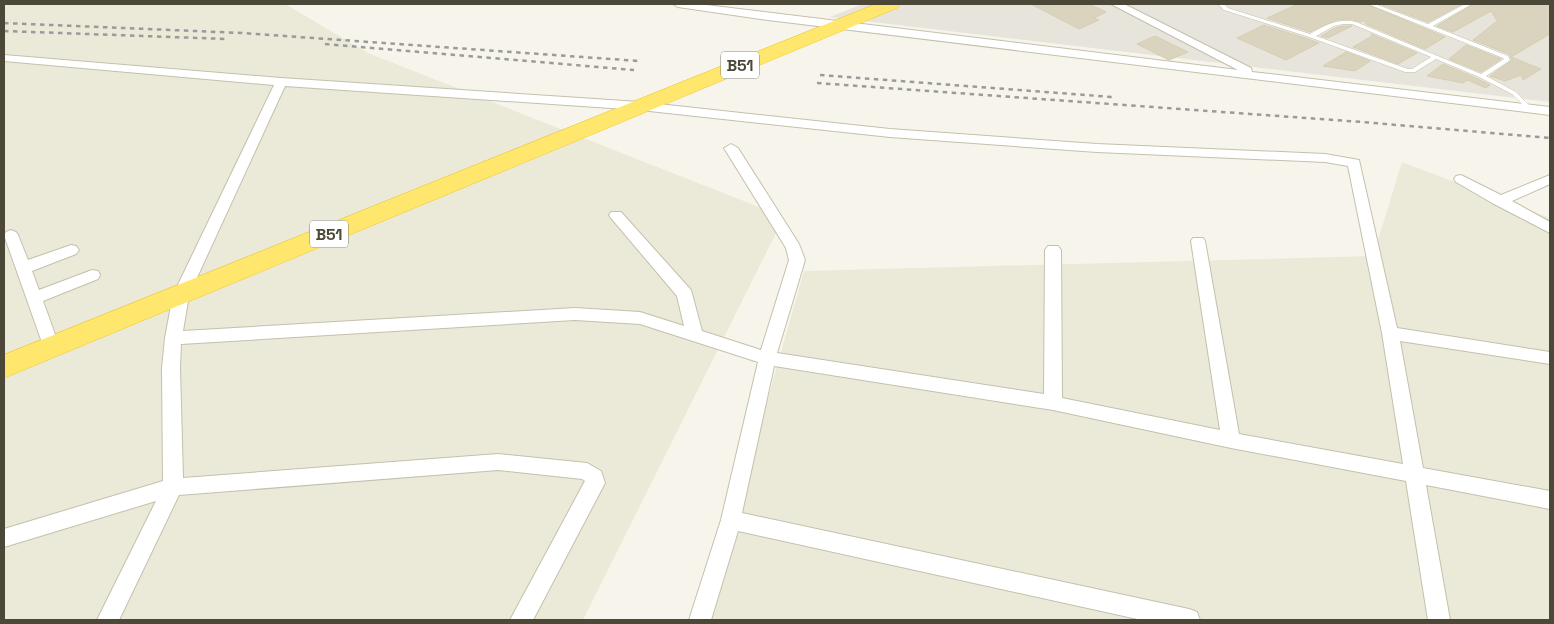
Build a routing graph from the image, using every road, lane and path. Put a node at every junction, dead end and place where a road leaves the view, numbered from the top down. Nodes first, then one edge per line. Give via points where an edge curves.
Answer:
1 (678, 4) edge
2 (890, 4) edge
3 (1116, 4) edge
4 (1221, 4) edge
5 (1371, 4) edge
6 (1470, 4) edge
7 (839, 24) junction
8 (1429, 26) junction
9 (1311, 36) junction
10 (1435, 57) junction
11 (4, 58) edge
12 (1258, 76) junction
13 (1481, 76) junction
14 (281, 82) junction
15 (640, 106) junction
16 (1529, 108) junction
17 (1550, 111) edge
18 (730, 148) dead end
19 (1550, 178) edge
20 (1461, 179) dead end
21 (1499, 201) junction
22 (616, 215) dead end
23 (1550, 228) edge
24 (11, 235) dead end
25 (1198, 241) dead end
26 (72, 250) dead end
27 (1053, 250) dead end
28 (23, 268) junction
29 (92, 275) dead end
30 (180, 295) junction
31 (34, 298) junction
32 (1390, 333) junction
33 (696, 336) junction
34 (173, 338) junction
35 (52, 348) junction
36 (767, 358) junction
37 (1550, 358) edge
38 (4, 367) edge
39 (1053, 404) junction
40 (1231, 440) junction
41 (1412, 474) junction
42 (173, 488) junction
43 (1550, 500) edge
44 (730, 520) junction
45 (4, 538) edge
46 (108, 620) edge
47 (521, 620) edge
48 (700, 620) edge
49 (1189, 620) edge
50 (1439, 620) edge

1 - 7 street
2 - 7 highway, B51
3 - 12 street
4 - 9 lane via 1226,9
5 - 8 lane
6 - 8 lane
7 - 12 street
7 - 15 highway, B51
8 - 13 lane via 1506,57 1507,60
9 - 10 lane via 1407,71 1413,71
9 - 10 lane via 1339,21 1346,21
10 - 13 lane
11 - 14 street
12 - 16 street
13 - 16 lane via 1514,93
14 - 15 street
14 - 30 street
15 - 30 highway, B51
15 - 32 street via 890,133 1097,148 1325,158 1354,163
16 - 17 street
18 - 36 street via 794,248 797,260
19 - 21 street
20 - 21 street
21 - 23 street
22 - 33 street via 685,294
24 - 28 street
25 - 40 street
26 - 28 street
27 - 39 street
28 - 31 street
29 - 31 street
30 - 34 street
30 - 35 highway, B51
31 - 35 street
32 - 37 street
32 - 41 street
33 - 34 street via 640,318 575,314
33 - 36 street
34 - 42 street
35 - 38 highway, B51
36 - 39 street
36 - 44 street
39 - 40 street
40 - 41 street
41 - 43 street
41 - 50 street
42 - 45 street
42 - 46 street
42 - 47 street via 498,462 587,471 595,483
44 - 48 street
44 - 49 street

